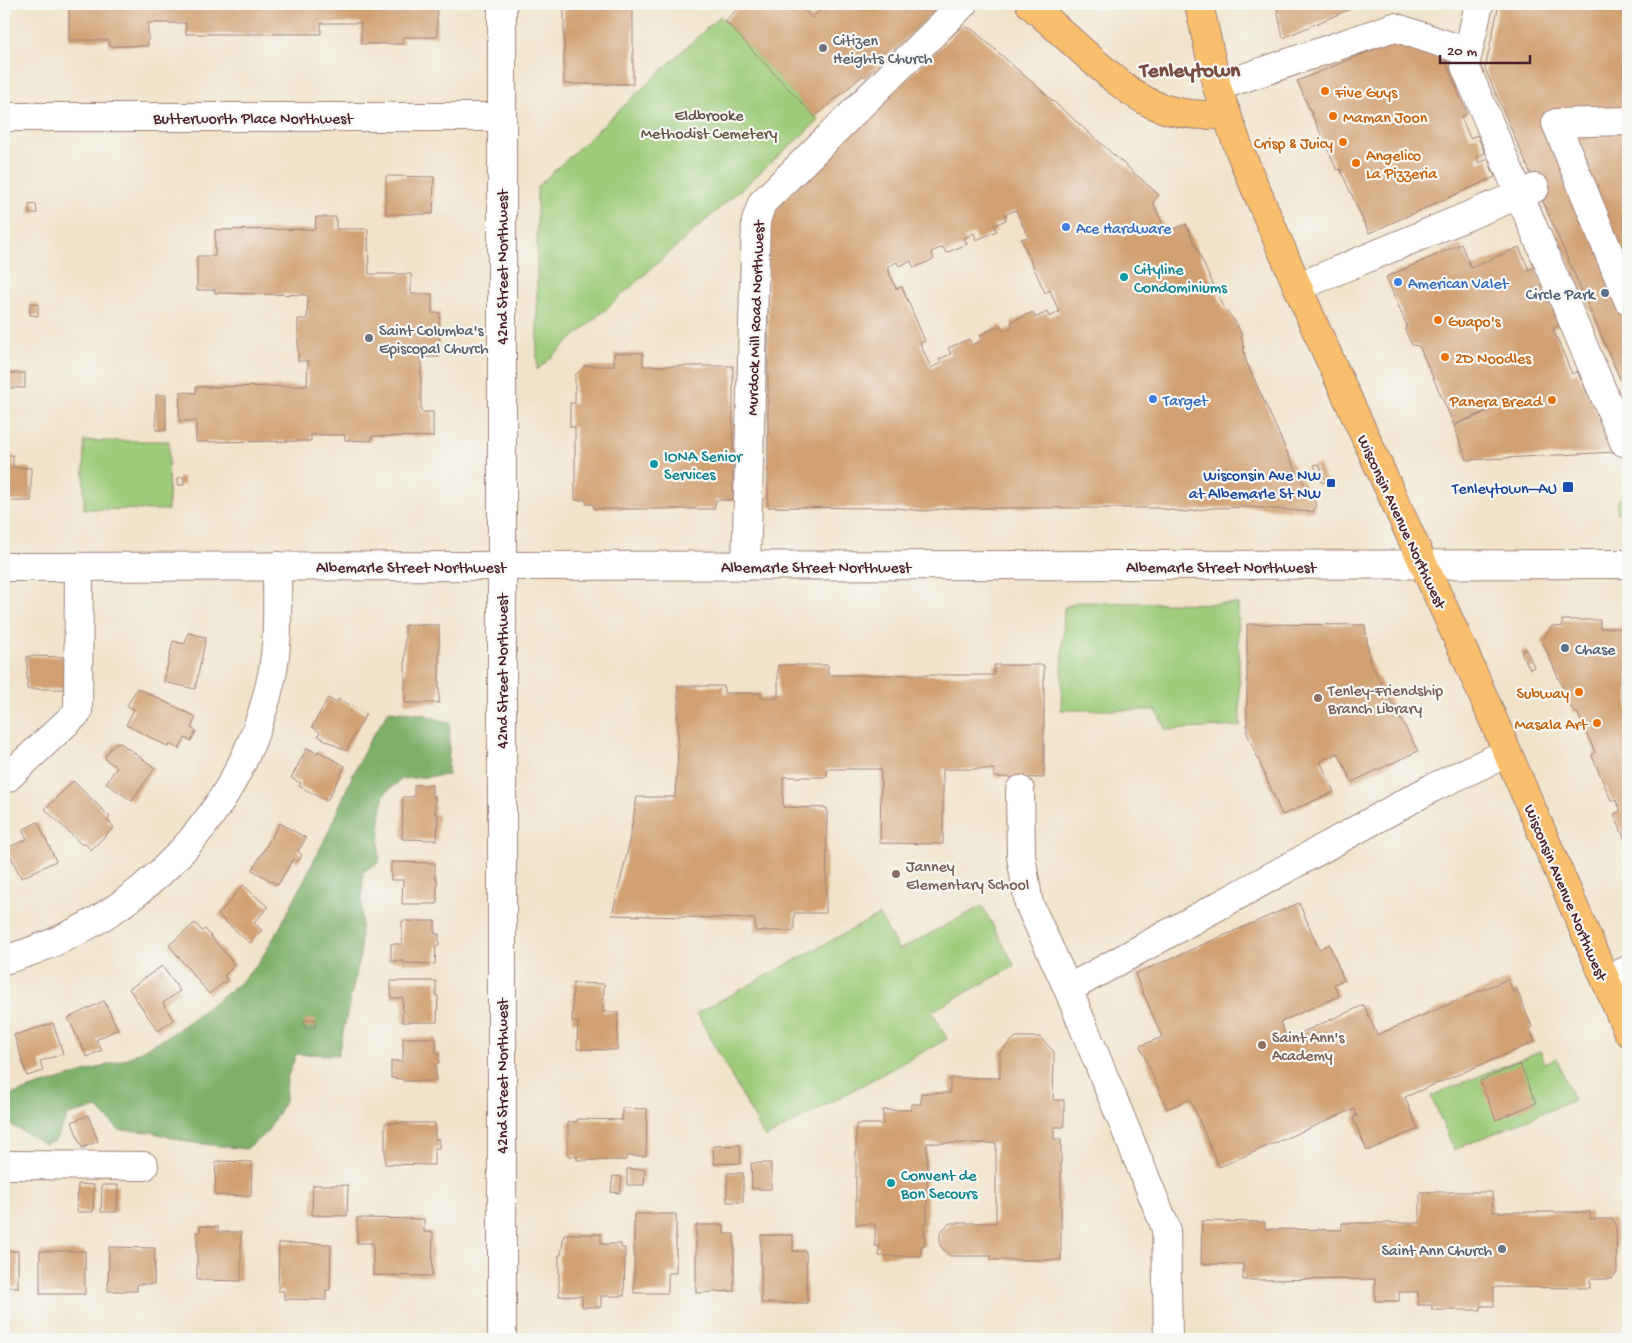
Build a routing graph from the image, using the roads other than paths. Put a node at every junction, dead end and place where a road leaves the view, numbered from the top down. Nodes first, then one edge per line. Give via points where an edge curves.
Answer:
1 (502, 4) edge
2 (962, 4) edge
3 (1030, 4) edge
4 (1199, 4) edge
5 (1479, 4) edge
6 (1468, 52) junction
7 (1217, 87) junction
8 (1227, 114) junction
9 (502, 116) junction
10 (4, 117) edge
11 (1628, 121) edge
12 (1528, 191) junction
13 (1298, 287) junction
14 (1628, 300) edge
15 (1628, 442) edge
16 (1628, 564) edge
17 (1424, 565) junction
18 (277, 566) junction
19 (501, 566) junction
20 (746, 566) junction
21 (4, 567) edge
22 (79, 567) junction
23 (1507, 753) junction
24 (4, 778) edge
25 (1020, 790) dead end
26 (4, 960) edge
27 (1617, 975) edge
28 (1068, 990) junction
29 (1628, 1032) edge
30 (4, 1165) edge
31 (144, 1166) dead end
32 (502, 1339) edge
33 (1168, 1339) edge

1 - 9 street, 42nd Street Northwest
2 - 20 street, Murdock Mill Road Northwest via 762,203 756,221
3 - 8 main road via 1135,96 1179,113
4 - 7 main road, Wisconsin Avenue Northwest
5 - 6 street
6 - 7 street via 1394,27
6 - 12 street via 1465,66
7 - 8 main road, Wisconsin Avenue Northwest
8 - 13 main road, Wisconsin Avenue Northwest via 1239,150
9 - 10 street, Butterworth Place Northwest
9 - 19 street, 42nd Street Northwest
11 - 14 street via 1556,123
12 - 13 street
12 - 15 street via 1624,442
13 - 17 main road, Wisconsin Avenue Northwest
16 - 17 street, Albemarle Street Northwest
17 - 20 street, Albemarle Street Northwest
17 - 23 main road, Wisconsin Avenue Northwest
18 - 19 street, Albemarle Street Northwest
18 - 22 street, Albemarle Street Northwest
18 - 26 street via 276,645 264,705 247,753 210,819 177,858 118,907 60,940
19 - 20 street, Albemarle Street Northwest
19 - 32 street, 42nd Street Northwest
21 - 22 street, Albemarle Street Northwest
22 - 24 street via 78,712
23 - 27 main road, Wisconsin Avenue Northwest
23 - 28 street via 1432,788
25 - 28 street via 1020,856 1029,904
27 - 29 main road, Wisconsin Avenue Northwest
28 - 33 street via 1166,1228
30 - 31 street

